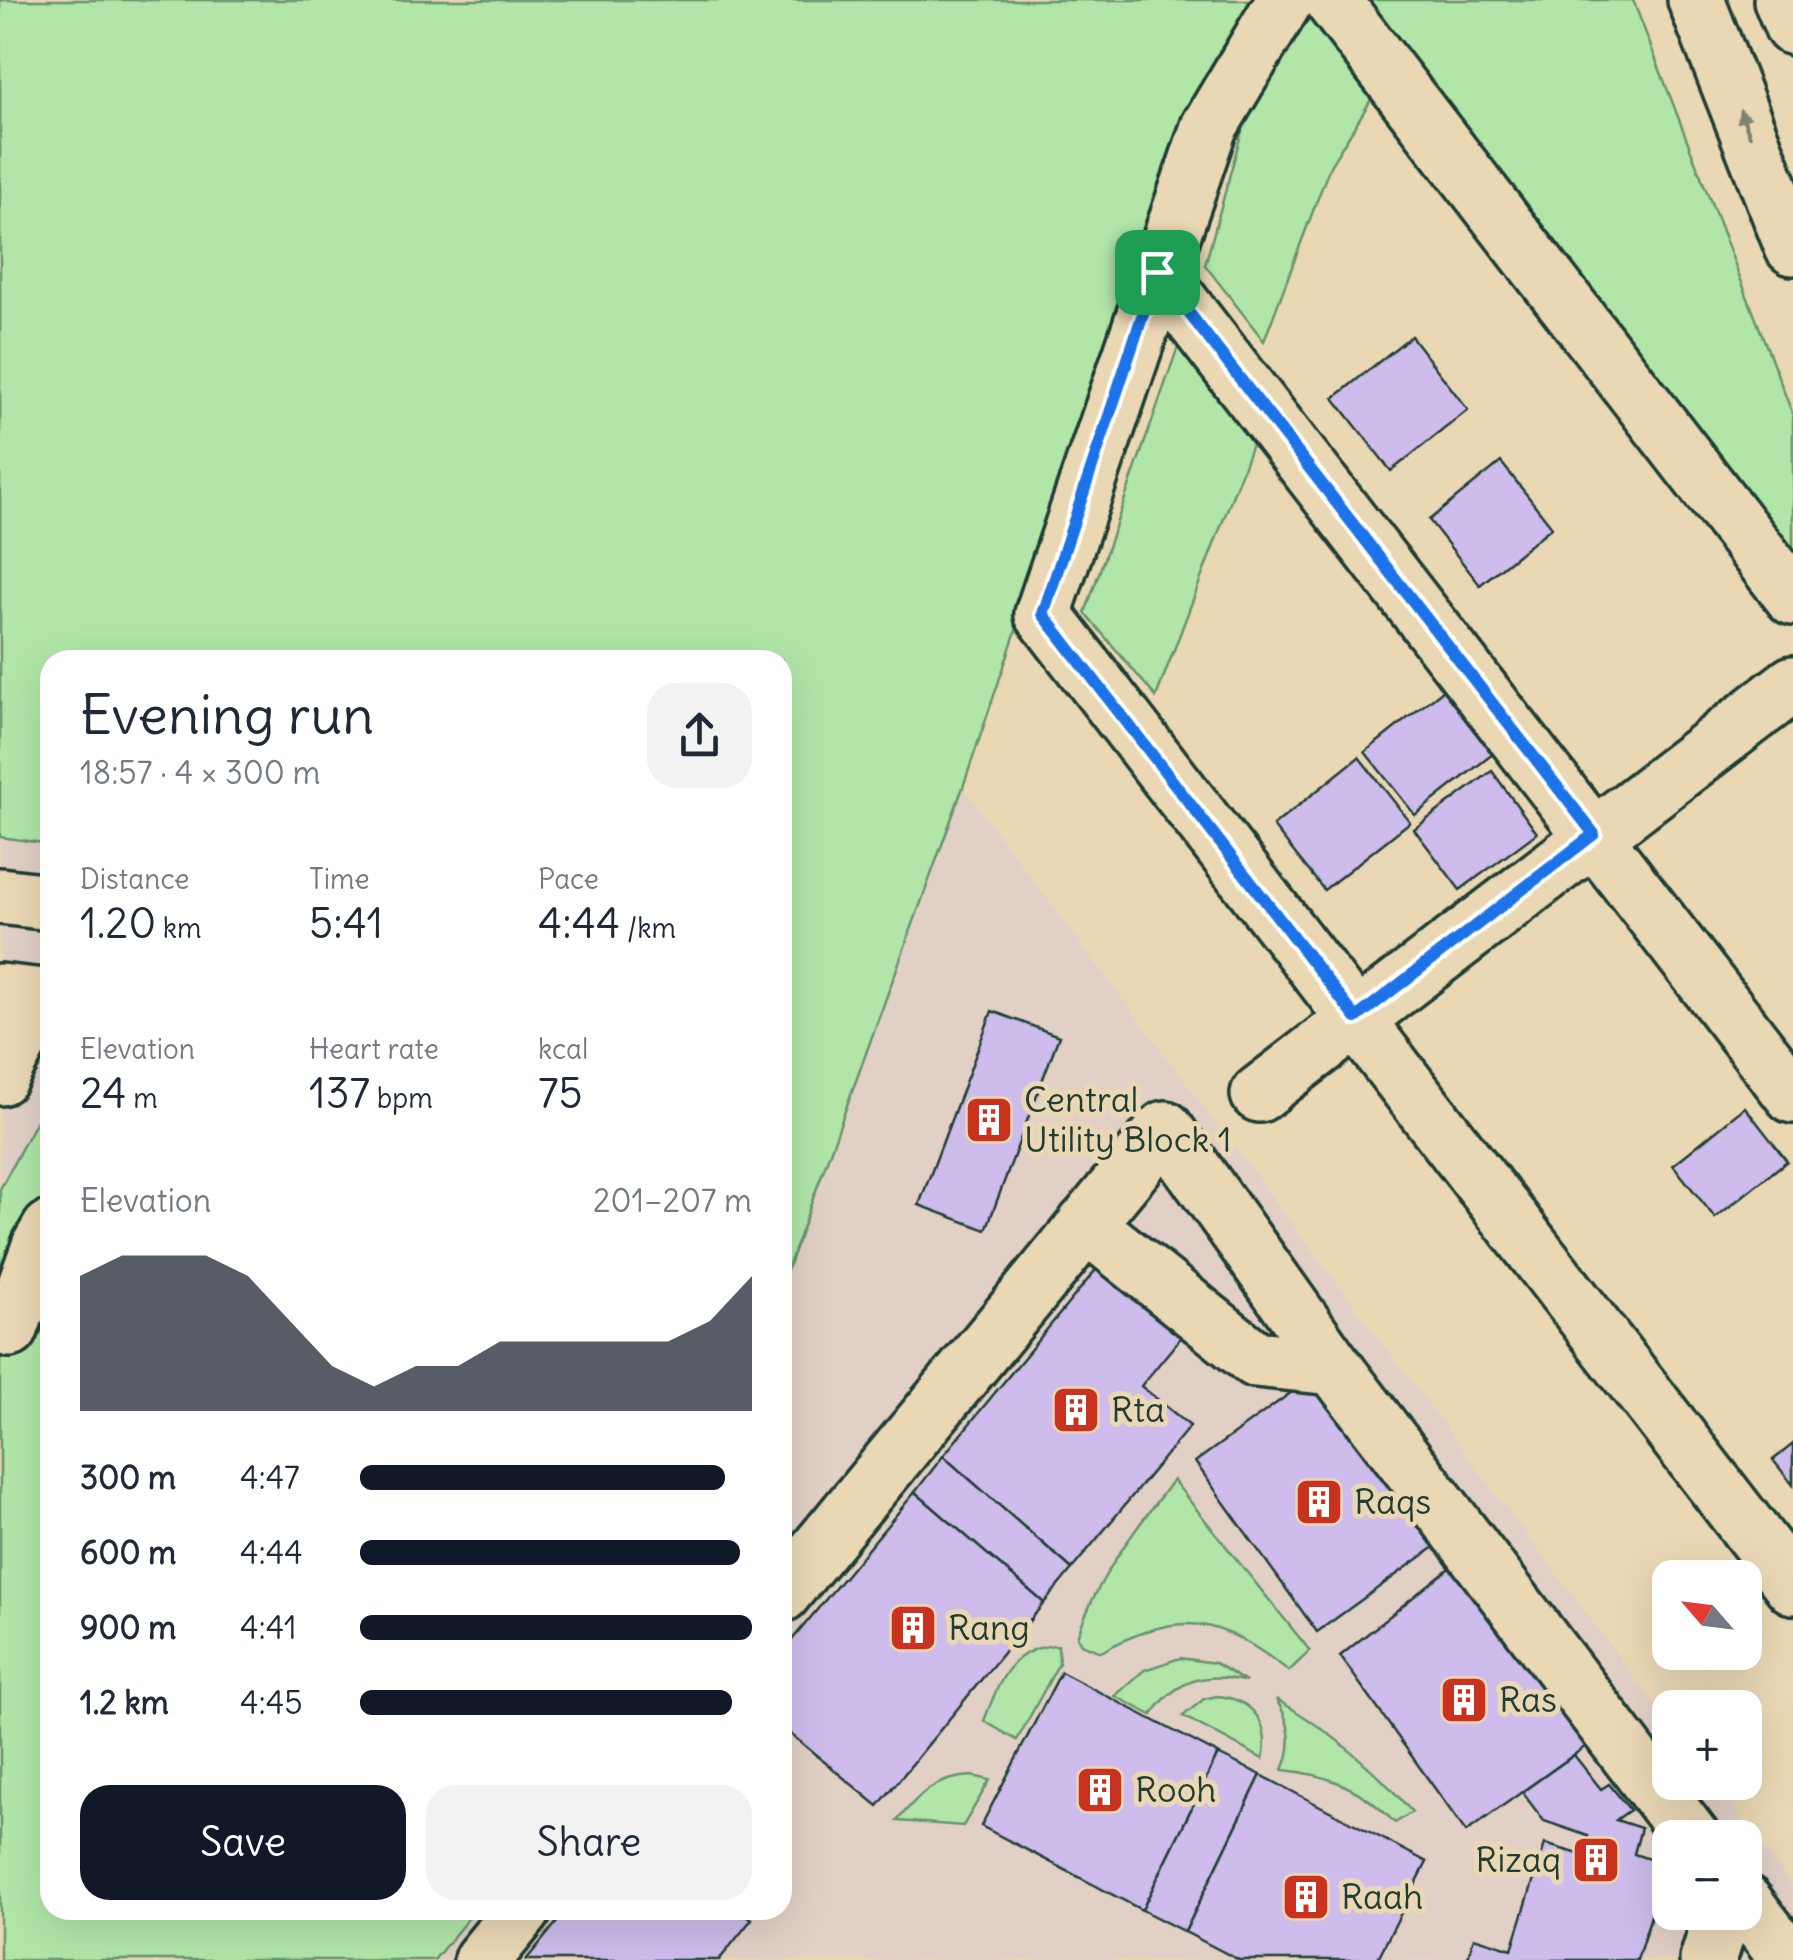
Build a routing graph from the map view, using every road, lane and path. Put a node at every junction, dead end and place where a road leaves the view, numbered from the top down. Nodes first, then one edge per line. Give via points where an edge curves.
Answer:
1 (1285, 0) edge
2 (1332, 0) edge
3 (1696, 0) edge
4 (1782, 0) edge
5 (1793, 27) edge
6 (1793, 246) edge
7 (1157, 272) junction
8 (1793, 597) edge
9 (1793, 684) edge
10 (1594, 834) junction
11 (0, 896) edge
12 (40, 901) edge
13 (0, 992) edge
14 (40, 997) edge
15 (40, 1004) edge
16 (1356, 1018) junction
17 (0, 1076) edge
18 (1259, 1094) dead end
19 (1793, 1095) edge
20 (1086, 1224) junction
21 (40, 1246) edge
22 (10, 1329) dead end
23 (1334, 1366) junction
24 (792, 1582) edge
25 (1793, 1586) edge
26 (1678, 1820) edge
27 (515, 1920) edge
28 (1762, 1925) edge
29 (1717, 1930) edge
30 (482, 1960) edge
31 (1708, 1960) edge
32 (1789, 1960) edge

1 - 7 street via 1209,127
2 - 8 street
6 -> 3 street
4 - 5 street
7 - 10 street
7 - 16 street via 1043,614
9 - 10 street
10 - 16 street
10 - 19 street
11 - 12 street
13 - 14 street
15 - 17 street
16 - 18 street
16 - 25 street
20 - 23 street via 1256,1359
20 - 23 street via 1165,1128
20 - 24 street
21 - 22 street
23 - 26 street
27 - 30 street
28 - 32 street
29 - 31 street

